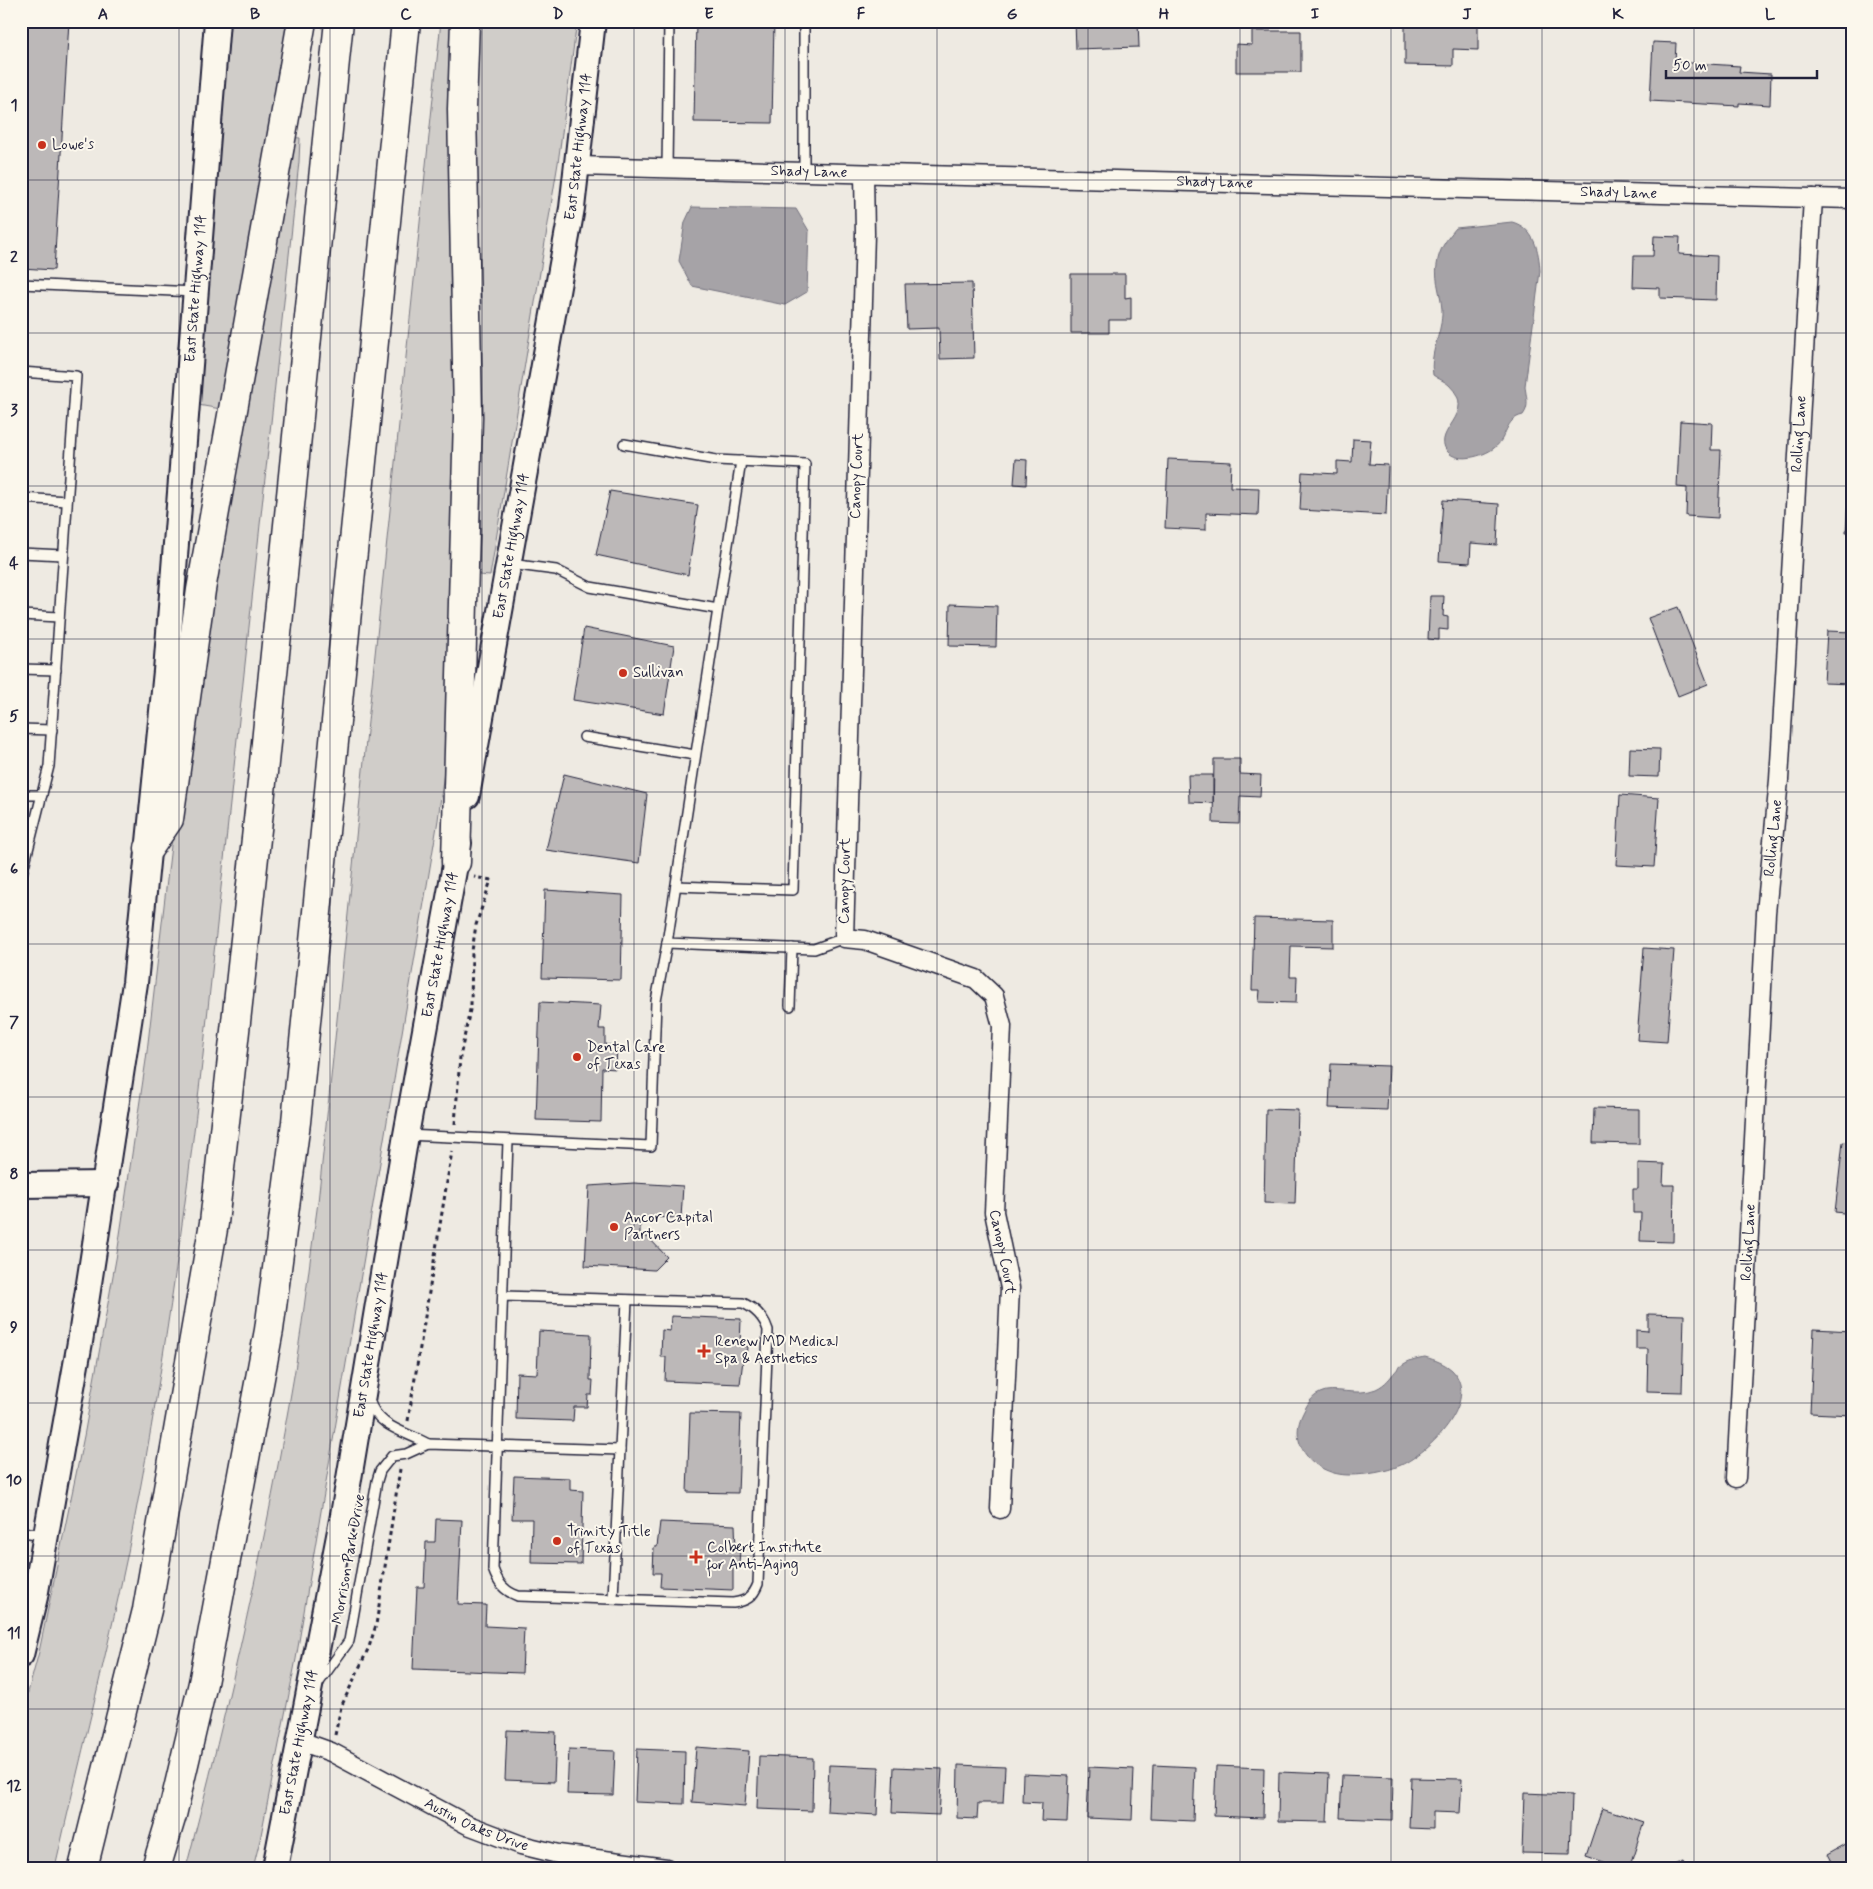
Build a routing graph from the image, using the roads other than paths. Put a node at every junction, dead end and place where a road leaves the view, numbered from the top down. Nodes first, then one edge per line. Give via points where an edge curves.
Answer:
1 (217, 21) edge
2 (302, 21) edge
3 (339, 21) edge
4 (406, 21) edge
5 (465, 21) edge
6 (593, 21) edge
7 (669, 21) edge
8 (804, 21) edge
9 (577, 166) junction
10 (667, 168) junction
11 (804, 172) junction
12 (864, 174) junction
13 (1813, 198) junction
14 (1852, 199) edge
15 (21, 284) edge
16 (196, 292) junction
17 (21, 372) edge
18 (624, 444) dead end
19 (741, 461) junction
20 (21, 498) edge
21 (67, 501) junction
22 (21, 553) edge
23 (64, 556) junction
24 (507, 564) junction
25 (718, 609) junction
26 (21, 615) edge
27 (59, 617) junction
28 (21, 669) edge
29 (56, 670) junction
30 (21, 729) edge
31 (52, 730) junction
32 (584, 737) dead end
33 (695, 755) junction
34 (21, 795) edge
35 (42, 795) junction
36 (149, 848) junction
37 (24, 854) edge
38 (454, 868) junction
39 (21, 878) edge
40 (676, 886) junction
41 (844, 938) junction
42 (667, 943) junction
43 (792, 948) junction
44 (790, 1006) dead end
45 (406, 1136) junction
46 (508, 1141) junction
47 (106, 1184) junction
48 (21, 1185) edge
49 (503, 1296) junction
50 (627, 1300) junction
51 (364, 1385) junction
52 (428, 1444) junction
53 (497, 1446) junction
54 (620, 1450) junction
55 (1736, 1478) dead end
56 (1000, 1510) dead end
57 (21, 1532) edge
58 (47, 1536) junction
59 (613, 1598) junction
60 (21, 1655) edge
61 (309, 1697) junction
62 (300, 1741) junction
63 (590, 1863) edge
64 (83, 1868) edge
65 (156, 1868) edge
66 (275, 1868) edge
67 (666, 1868) edge

1 - 16 main road, East State Highway 114
2 - 36 highway via 201,590 169,820
3 - 64 highway via 214,1222 147,1610
4 - 65 highway via 296,1122 269,1330 203,1683
5 - 38 highway via 462,109 468,417
6 - 9 main road, East State Highway 114
7 - 10 lane
8 - 11 lane
9 - 10 street, Shady Lane
9 - 24 main road, East State Highway 114
10 - 11 street, Shady Lane
11 - 12 street, Shady Lane
12 - 13 street, Shady Lane
12 - 41 street, Canopy Court via 865,253
13 - 14 street, Shady Lane
13 - 55 street, Rolling Lane via 1779,780 1766,913
15 - 16 lane
16 - 36 main road, East State Highway 114
17 - 21 lane via 76,376
18 - 19 lane via 716,460
19 - 25 lane
19 - 40 lane via 805,464 794,890
20 - 21 lane
21 - 23 lane
22 - 23 lane
23 - 27 lane
24 - 25 lane via 556,570 590,587
24 - 38 main road, East State Highway 114
25 - 33 lane
26 - 27 lane
27 - 29 lane
28 - 29 lane
29 - 31 lane
30 - 31 lane
31 - 35 lane via 50,766
32 - 33 lane
33 - 40 lane
34 - 35 lane
35 - 37 lane
36 - 47 main road, East State Highway 114 via 135,983
37 - 39 lane
38 - 45 main road, East State Highway 114
40 - 42 lane
41 - 43 lane via 814,949
41 - 56 street, Canopy Court via 865,940 976,979 994,996 1002,1026 994,1212 1010,1288
42 - 43 lane
42 - 46 lane via 656,1001 651,1146
43 - 44 lane
45 - 46 lane
45 - 51 main road, East State Highway 114
46 - 49 lane
47 - 48 main road
47 - 58 main road, East State Highway 114
49 - 50 lane
49 - 53 lane
50 - 54 lane
50 - 59 lane via 743,1303 754,1308 766,1321 758,1584 754,1594 733,1603
51 - 52 lane, Morrison Park Drive via 372,1409 379,1418
51 - 61 main road, East State Highway 114
52 - 53 lane, Morrison Park Drive
52 - 61 lane, Morrison Park Drive via 392,1456 380,1470 349,1641
53 - 54 lane, Morrison Park Drive
53 - 59 lane via 493,1569 497,1581 508,1592 518,1596
54 - 59 lane
57 - 58 lane
58 - 60 main road, East State Highway 114
61 - 62 main road, East State Highway 114
62 - 63 street, Austin Oaks Drive via 331,1752 468,1825
62 - 66 main road, East State Highway 114
63 - 67 street, Austin Oaks Drive

